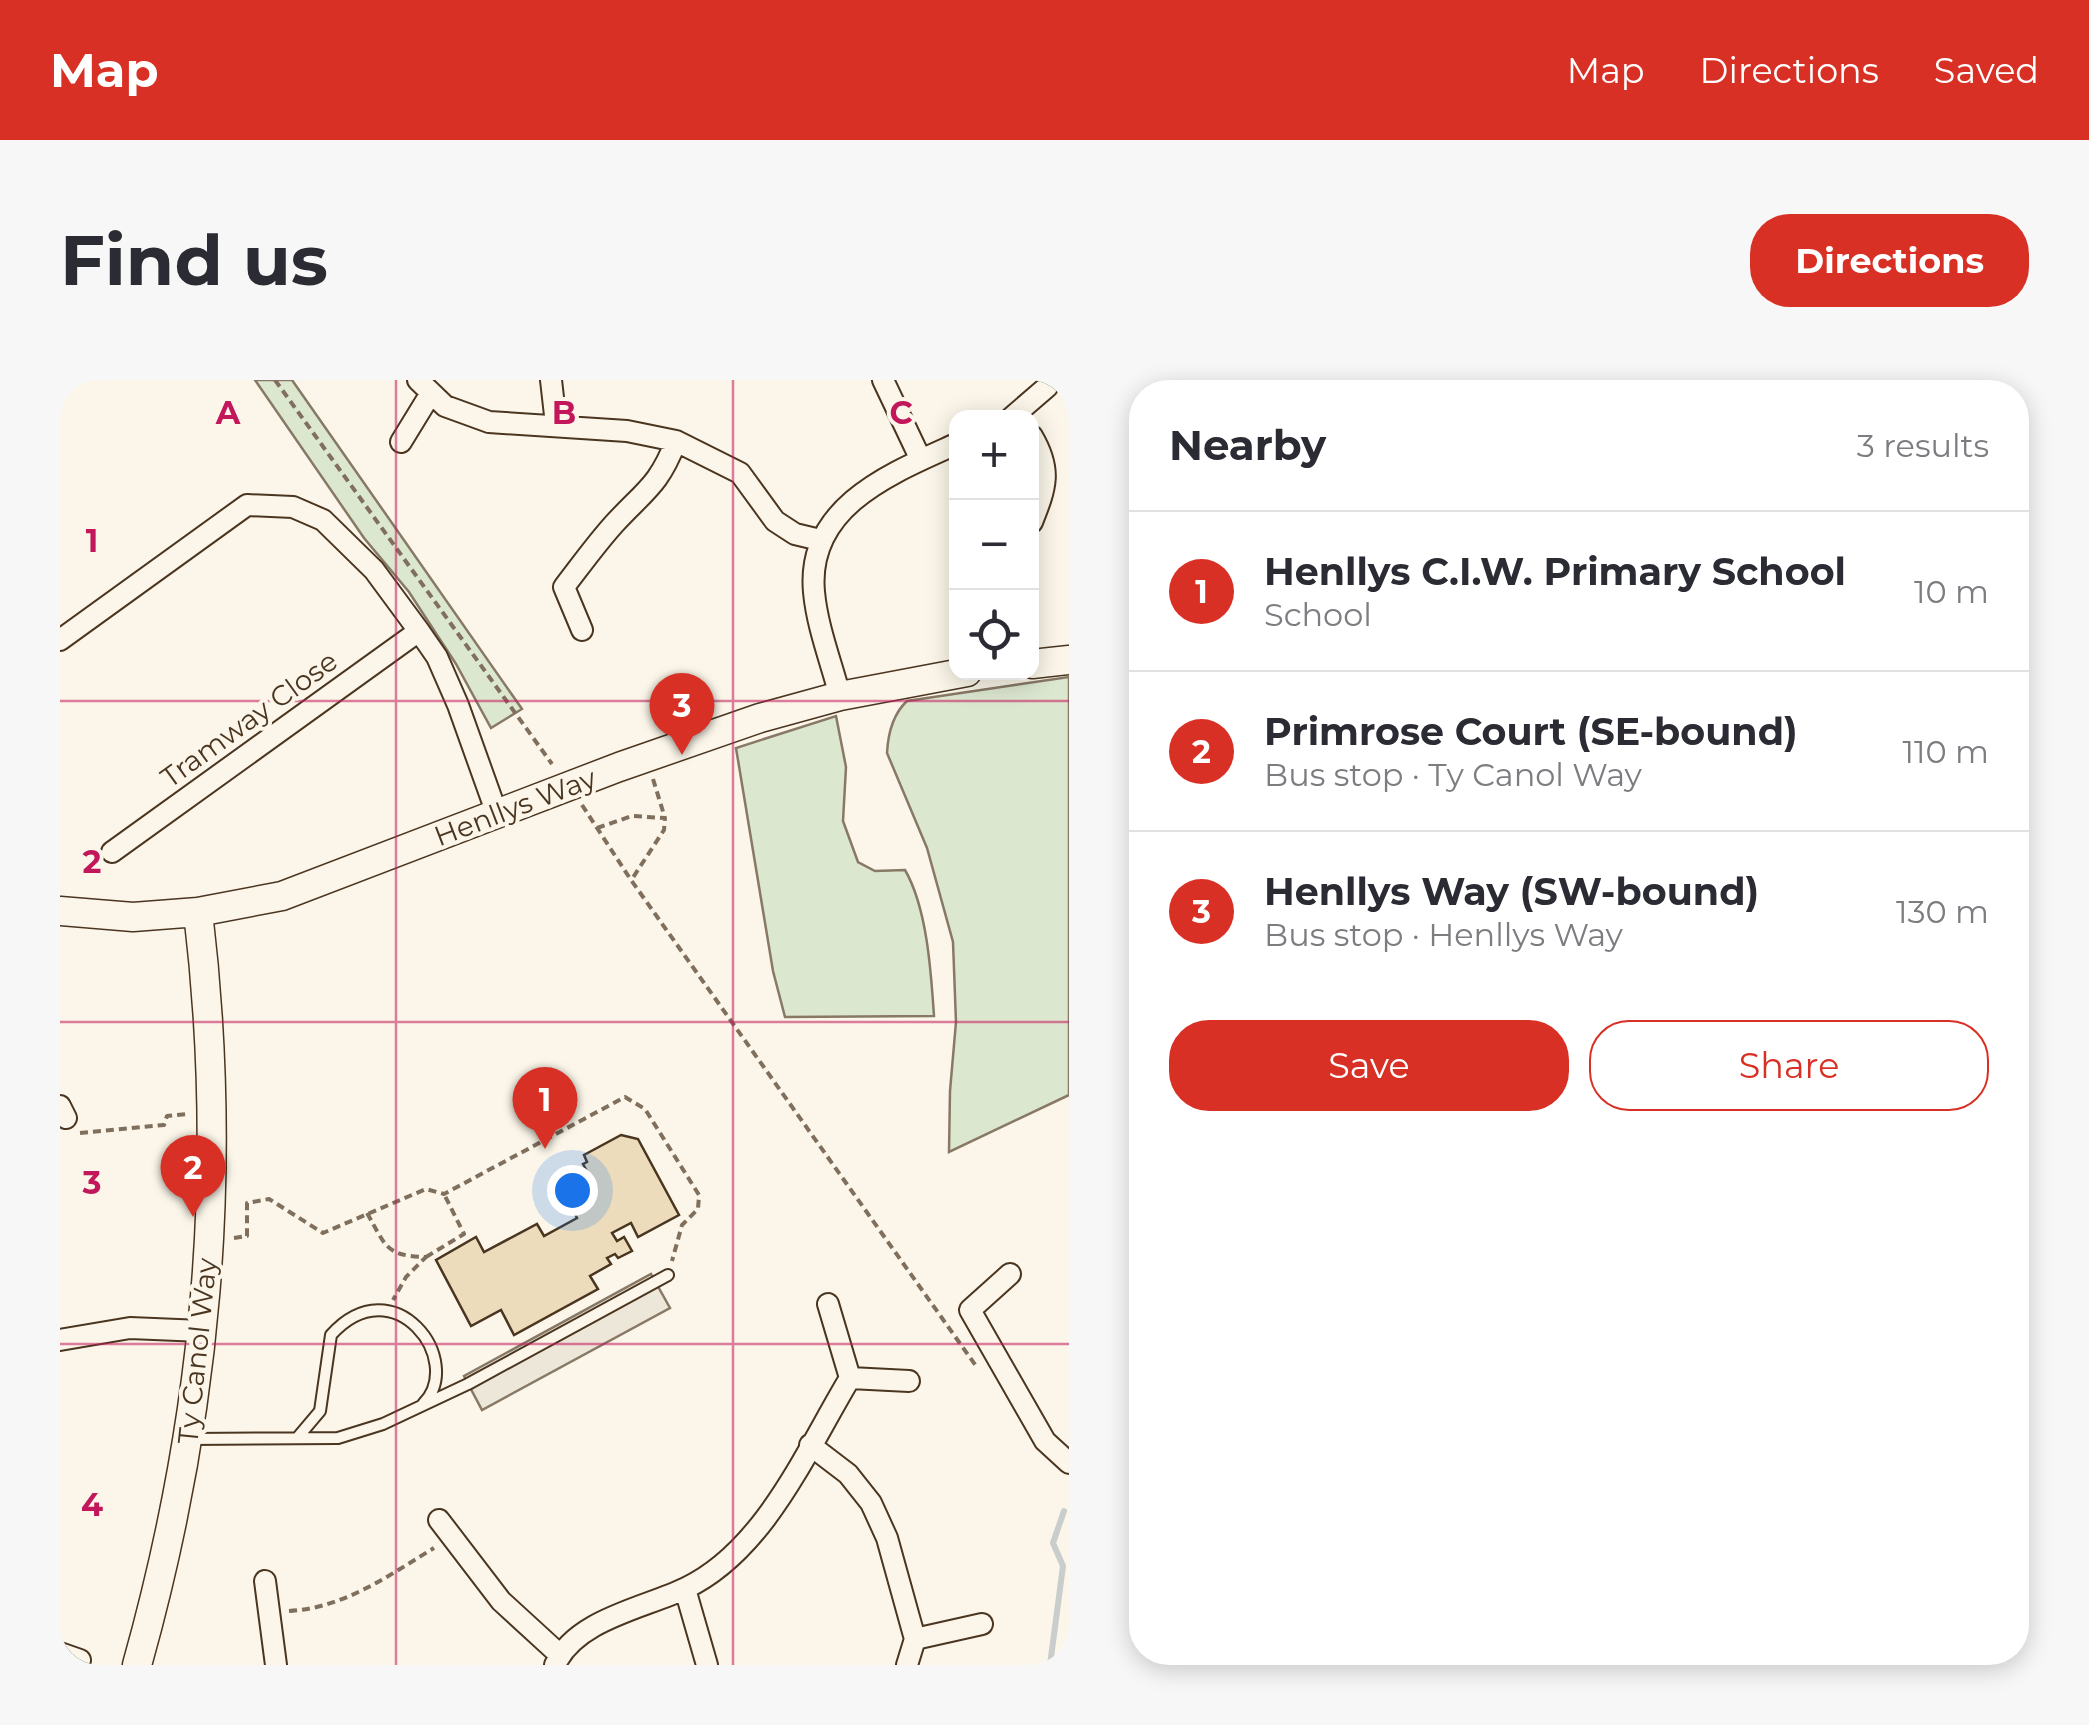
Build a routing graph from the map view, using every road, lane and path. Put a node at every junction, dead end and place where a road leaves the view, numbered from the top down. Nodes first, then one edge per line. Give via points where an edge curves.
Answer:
1 (275, 380) edge
2 (552, 380) edge
3 (883, 380) edge
4 (1050, 380) edge
5 (425, 386) edge
6 (1022, 410) edge
7 (556, 424) junction
8 (676, 441) junction
9 (401, 442) dead end
10 (949, 447) edge
11 (1039, 448) edge
12 (921, 460) junction
13 (1039, 504) edge
14 (820, 540) junction
15 (582, 630) dead end
16 (420, 631) junction
17 (60, 640) edge
18 (1069, 660) edge
19 (1039, 663) edge
20 (949, 675) edge
21 (840, 696) junction
22 (646, 757) junction
23 (552, 764) dead end
24 (580, 801) dead end
25 (498, 814) junction
26 (665, 818) junction
27 (597, 828) junction
28 (112, 852) dead end
29 (631, 880) junction
30 (60, 912) edge
31 (198, 912) junction
32 (63, 1112) edge
33 (213, 1112) junction
34 (444, 1194) junction
35 (368, 1213) junction
36 (209, 1243) junction
37 (426, 1257) junction
38 (1010, 1274) dead end
39 (668, 1275) joint
40 (828, 1304) dead end
41 (388, 1310) junction
42 (202, 1332) junction
43 (60, 1340) edge
44 (978, 1368) dead end
45 (850, 1378) junction
46 (909, 1382) dead end
47 (418, 1408) junction
48 (190, 1438) junction
49 (294, 1439) junction
50 (810, 1445) junction
51 (1069, 1463) edge
52 (445, 1529) joint
53 (265, 1582) dead end
54 (685, 1589) junction
55 (269, 1612) junction
56 (982, 1624) dead end
57 (916, 1639) junction
58 (557, 1660) edge
59 (137, 1665) edge
60 (276, 1665) edge
61 (708, 1665) edge
62 (907, 1665) edge

1 - 23 path
2 - 7 street
3 - 12 street
4 - 6 street
5 - 7 street via 445,406 489,422
5 - 9 street
7 - 8 street
8 - 14 street via 740,472 775,521
8 - 15 street via 648,494 619,518 564,587
10 - 12 street
11 - 13 street via 1045,489
12 - 14 street via 857,494
14 - 21 street via 814,594
16 - 17 street via 374,570 323,520 293,507 247,506
16 - 25 street via 458,705
16 - 28 street, Tramway Close
18 - 19 street
20 - 21 street, Henllys Way
21 - 22 street, Henllys Way
22 - 25 street, Henllys Way
22 - 26 path
24 - 27 path
25 - 31 street, Henllys Way via 282,896
26 - 27 path via 632,816
26 - 29 path
27 - 29 path
29 - 44 path
30 - 31 street, Henllys Way
31 - 33 street, Ty Canol Way
32 - 33 path via 80,1133 164,1125 167,1116
33 - 36 street, Ty Canol Way
34 - 35 path via 426,1188
34 - 37 path via 464,1234
34 - 39 path via 625,1097 645,1108 699,1195 698,1209 682,1225
35 - 36 path via 323,1232 269,1200 247,1203 246,1236
35 - 37 path via 387,1247 400,1256
36 - 42 street, Ty Canol Way
37 - 41 path
38 - 51 street via 970,1310 1045,1441
39 - 47 lane
40 - 45 street
41 - 47 lane via 413,1322 433,1358 436,1379
41 - 49 lane via 362,1312 330,1335 320,1411
42 - 43 street via 130,1328
42 - 48 street, Ty Canol Way
45 - 46 street
45 - 50 street
47 - 49 lane via 338,1438
48 - 49 lane
48 - 59 street, Ty Canol Way
50 - 54 street via 743,1548
50 - 57 street via 848,1474 871,1503
52 - 55 path via 366,1590 330,1604
52 - 58 street
53 - 55 street
54 - 58 street via 588,1631
54 - 61 street
55 - 60 street
56 - 57 street
57 - 62 street

